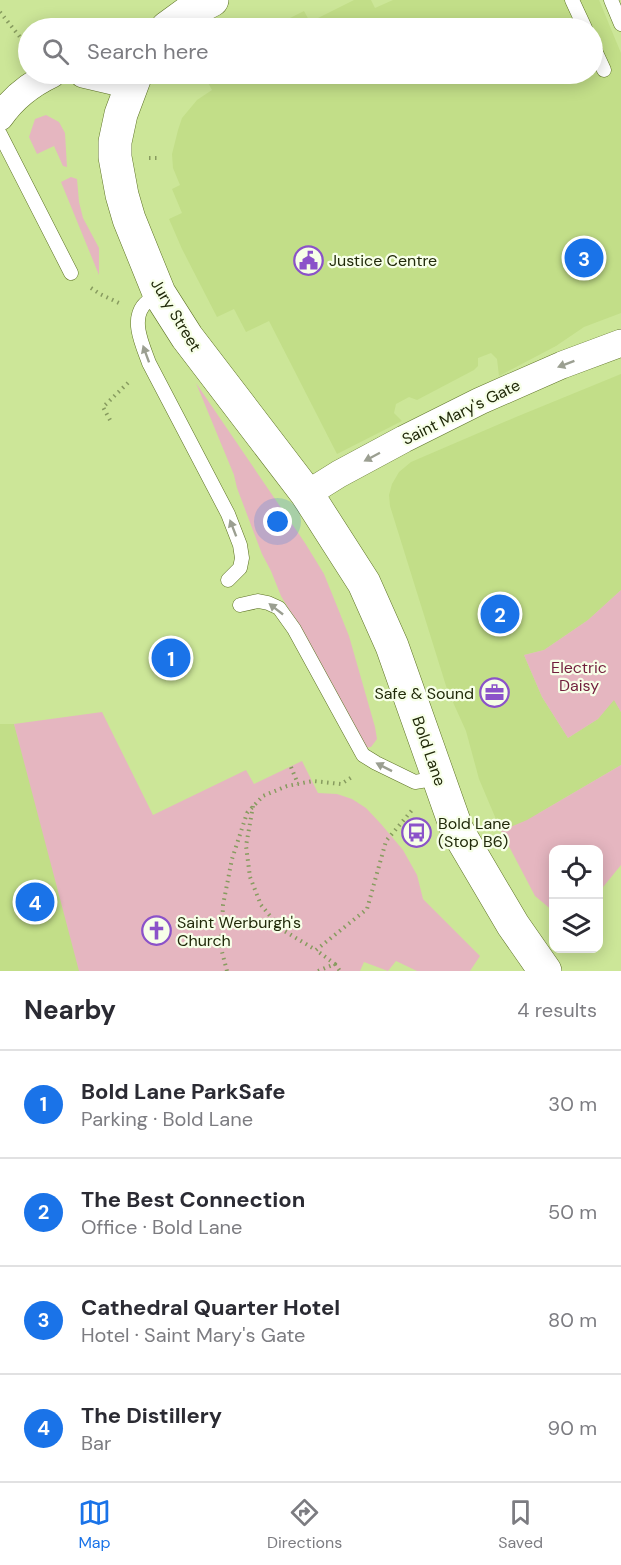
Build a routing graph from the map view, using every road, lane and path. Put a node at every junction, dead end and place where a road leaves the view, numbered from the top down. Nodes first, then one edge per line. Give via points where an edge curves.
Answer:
1 (212, 0) edge
2 (572, 0) edge
3 (611, 0) edge
4 (0, 12) edge
5 (182, 18) edge
6 (580, 18) edge
7 (621, 24) edge
8 (18, 34) edge
9 (34, 84) edge
10 (132, 84) edge
11 (0, 117) edge
12 (0, 134) edge
13 (71, 273) dead end
14 (159, 293) junction
15 (621, 343) edge
16 (307, 494) junction
17 (228, 580) dead end
18 (240, 605) dead end
19 (376, 763) junction
20 (291, 767) dead end
21 (439, 778) junction
22 (298, 784) junction
23 (254, 806) junction
24 (316, 950) junction
25 (335, 964) junction
26 (227, 971) edge
27 (318, 971) edge
28 (340, 971) edge
29 (545, 971) edge

1 - 5 street
2 - 6 lane
3 - 7 lane
4 - 8 path
9 - 11 street
10 - 14 street, Jury Street via 119,121 115,157 129,219
12 - 13 lane
14 - 16 street, Jury Street via 187,337
17 -> 14 lane via 240,568 240,545 142,343 137,320 143,306
15 -> 16 street, Saint Mary's Gate via 480,401
16 - 21 street, Bold Lane via 364,583 392,646
19 -> 18 lane via 363,755 279,608 258,601
21 -> 19 lane via 415,782
19 - 22 path via 341,784
20 - 22 path
21 - 24 path via 386,841 367,909
21 - 29 street, Bold Lane via 457,830
22 - 23 path via 263,796
23 - 24 path via 246,846 250,876 261,905 281,929
23 - 26 path via 247,813 232,860 224,905 221,948
24 - 25 path
25 - 27 path
25 - 28 path

